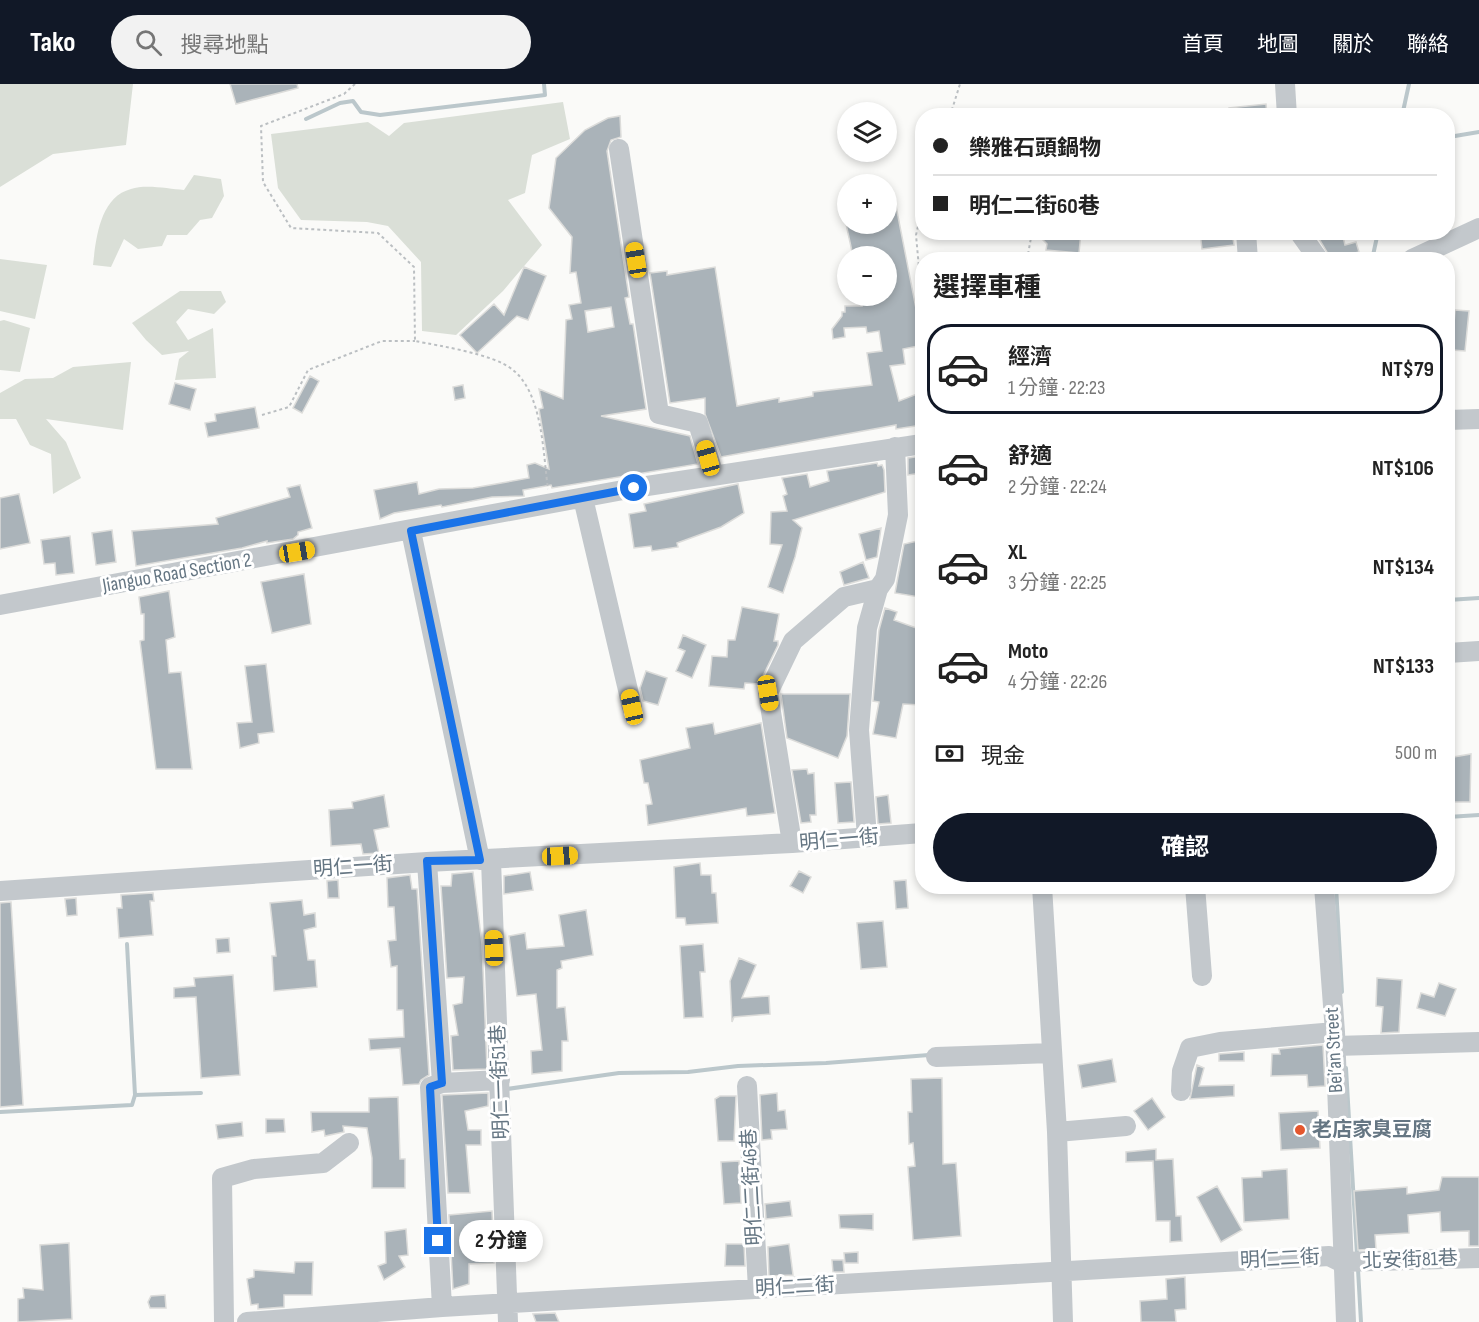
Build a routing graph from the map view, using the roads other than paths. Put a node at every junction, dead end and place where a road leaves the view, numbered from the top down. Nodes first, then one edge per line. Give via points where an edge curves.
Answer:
1 (1285, 84) edge
2 (1286, 108) edge
3 (619, 149) dead end
4 (1479, 228) edge
5 (1455, 239) edge
6 (1454, 240) edge
7 (1429, 252) edge
8 (1479, 419) edge
9 (1455, 420) edge
10 (915, 445) edge
11 (895, 447) junction
12 (714, 476) junction
13 (584, 498) junction
14 (411, 531) junction
15 (878, 589) junction
16 (0, 605) edge
17 (1479, 651) edge
18 (1455, 653) edge
19 (632, 707) dead end
20 (915, 834) edge
21 (867, 837) junction
22 (792, 843) junction
23 (485, 860) junction
24 (427, 861) junction
25 (0, 891) edge
26 (1042, 894) edge
27 (1196, 894) edge
28 (1324, 894) edge
29 (1202, 976) dead end
30 (1340, 1042) junction
31 (1479, 1042) edge
32 (1052, 1053) junction
33 (936, 1057) dead end
34 (500, 1080) junction
35 (442, 1083) junction
36 (747, 1086) dead end
37 (1181, 1091) dead end
38 (1126, 1126) dead end
39 (1057, 1132) junction
40 (349, 1143) dead end
41 (1479, 1258) edge
42 (1353, 1262) junction
43 (1060, 1272) junction
44 (758, 1289) junction
45 (442, 1307) junction
46 (508, 1313) edge
47 (224, 1322) edge
48 (248, 1322) edge
49 (1064, 1322) edge
50 (1346, 1322) edge

1 - 2 street
3 - 12 street via 659,414 698,423
4 - 5 street
6 - 7 street
8 - 9 street
10 - 11 street, Jianguo Road Section 2
11 - 12 street, Jianguo Road Section 2
11 - 15 street via 898,515 885,579
12 - 13 street, Jianguo Road Section 2
13 - 14 street, Jianguo Road Section 2
13 - 19 street
14 - 16 street, Jianguo Road Section 2
14 - 23 street, 明仁一街51巷
15 - 21 street via 867,628 859,730
15 - 22 street via 844,597 793,641 768,693
17 - 18 street
20 - 21 street, 明仁一街
21 - 22 street, 明仁一街
22 - 23 street, 明仁一街
23 - 24 street, 明仁一街
23 - 34 street, 明仁一街51巷
24 - 25 street, 明仁一街
24 - 35 street
26 - 32 street
27 - 29 street
28 - 30 street, Bei’an Street
30 - 31 street
30 - 37 street via 1220,1042 1190,1048 1182,1071
30 - 42 street, Bei’an Street
32 - 33 street
32 - 39 street
34 - 35 street
34 - 46 street, 明仁一街51巷
35 - 45 street via 430,1087
36 - 44 street, 明仁二街46巷
38 - 39 street
39 - 43 street
40 - 47 street via 323,1162 254,1169 222,1178
41 - 42 street, 北安街81巷
42 - 43 street, 明仁二街 via 1329,1256
42 - 50 street, Bei’an Street
43 - 44 street, 明仁二街
43 - 49 street
44 - 46 street, 明仁二街
45 - 46 street, 明仁二街
45 - 48 street, 明仁二街

